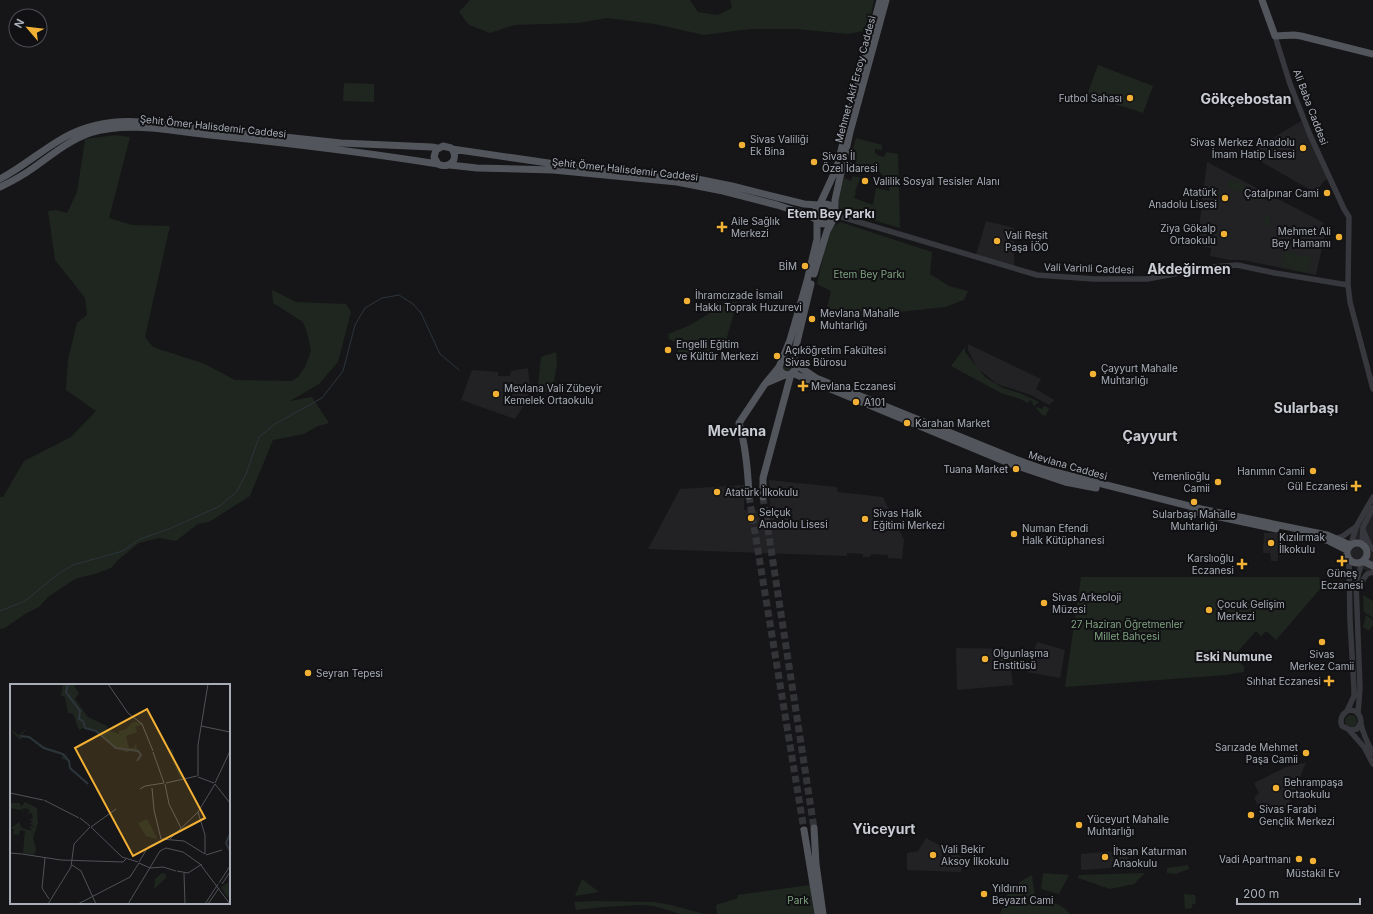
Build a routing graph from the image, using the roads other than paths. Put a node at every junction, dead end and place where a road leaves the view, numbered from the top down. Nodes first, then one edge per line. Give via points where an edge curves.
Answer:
1 (880, 0) edge
2 (886, 0) edge
3 (1262, 0) edge
4 (1275, 36) junction
5 (1373, 54) edge
6 (438, 148) junction
7 (452, 149) junction
8 (438, 164) junction
9 (450, 165) junction
10 (0, 179) edge
11 (0, 187) edge
12 (820, 205) junction
13 (834, 216) junction
14 (817, 220) junction
15 (1348, 285) junction
16 (794, 363) junction
17 (781, 364) junction
18 (789, 374) junction
19 (765, 384) junction
20 (1373, 389) edge
21 (748, 496) tunnel mouth
22 (763, 497) tunnel mouth
23 (1373, 497) edge
24 (1373, 508) edge
25 (1360, 527) junction
26 (1337, 538) junction
27 (1362, 544) junction
28 (1349, 546) junction
29 (1373, 549) edge
30 (1370, 555) edge
31 (1349, 560) junction
32 (1362, 562) junction
33 (1373, 566) edge
34 (1373, 572) edge
35 (1356, 589) junction
36 (1347, 711) junction
37 (1358, 713) junction
38 (1361, 722) junction
39 (1349, 730) junction
40 (1373, 753) edge
41 (1373, 764) edge
42 (814, 828) tunnel mouth
43 (804, 830) tunnel mouth
44 (818, 914) edge
45 (823, 914) edge

1 - 12 main road, Mehmet Akif Ersoy Caddesi via 837,167
2 - 13 main road, Mehmet Akif Ersoy Caddesi via 850,132 835,200
3 - 4 main road, Ali Baba Caddesi
4 - 5 main road via 1301,36
4 - 15 street, Ali Baba Caddesi via 1310,135 1349,217
6 - 7 main road via 445,146
6 - 8 main road via 434,156
6 - 10 main road, Şehit Ömer Halisdemir Caddesi via 341,143 116,121 98,124 71,134
7 - 9 main road via 455,157
7 - 12 main road, Şehit Ömer Halisdemir Caddesi via 555,164 687,176 804,204
8 - 9 main road
8 - 11 main road, Şehit Ömer Halisdemir Caddesi via 268,141 122,128 99,131 71,142 18,178
9 - 14 main road, Şehit Ömer Halisdemir Caddesi via 553,170 677,182 777,205
12 - 13 main road via 827,203 833,207
12 - 14 main road via 814,214
13 - 14 main road via 826,224
13 - 15 street, Vali Varinli Caddesi via 1047,277 1147,279 1237,265
13 - 16 main road, Mehmet Akif Ersoy Caddesi via 817,263
14 - 17 main road via 817,239 807,281
15 - 20 street via 1350,302
16 - 17 main road via 788,358
16 - 18 main road via 795,370
16 - 26 main road, Mevlana Caddesi via 816,378 1036,467 1201,509
17 - 18 main road via 781,372
17 - 19 main road
18 - 19 main road
18 - 22 main road via 764,478
18 - 28 main road, Mevlana Caddesi via 989,455 1066,482
19 - 21 main road via 739,423 747,465
23 - 25 street
24 - 25 street
25 - 26 street
25 - 27 street
25 - 28 street
25 - 29 street
26 - 28 main road, Mevlana Caddesi
27 - 28 main road via 1356,542
27 - 30 main road
28 - 31 main road
30 - 32 main road
31 - 32 main road via 1354,563
31 - 36 street via 1354,696
32 - 33 main road
32 - 35 street
34 - 35 street via 1366,574
35 - 37 street via 1360,688
36 - 37 street via 1353,710
36 - 39 street via 1342,715 1341,721 1343,727
37 - 38 street
38 - 39 street via 1356,729
38 - 40 street
39 - 41 street via 1364,747
42 - 45 main road
43 - 44 main road

